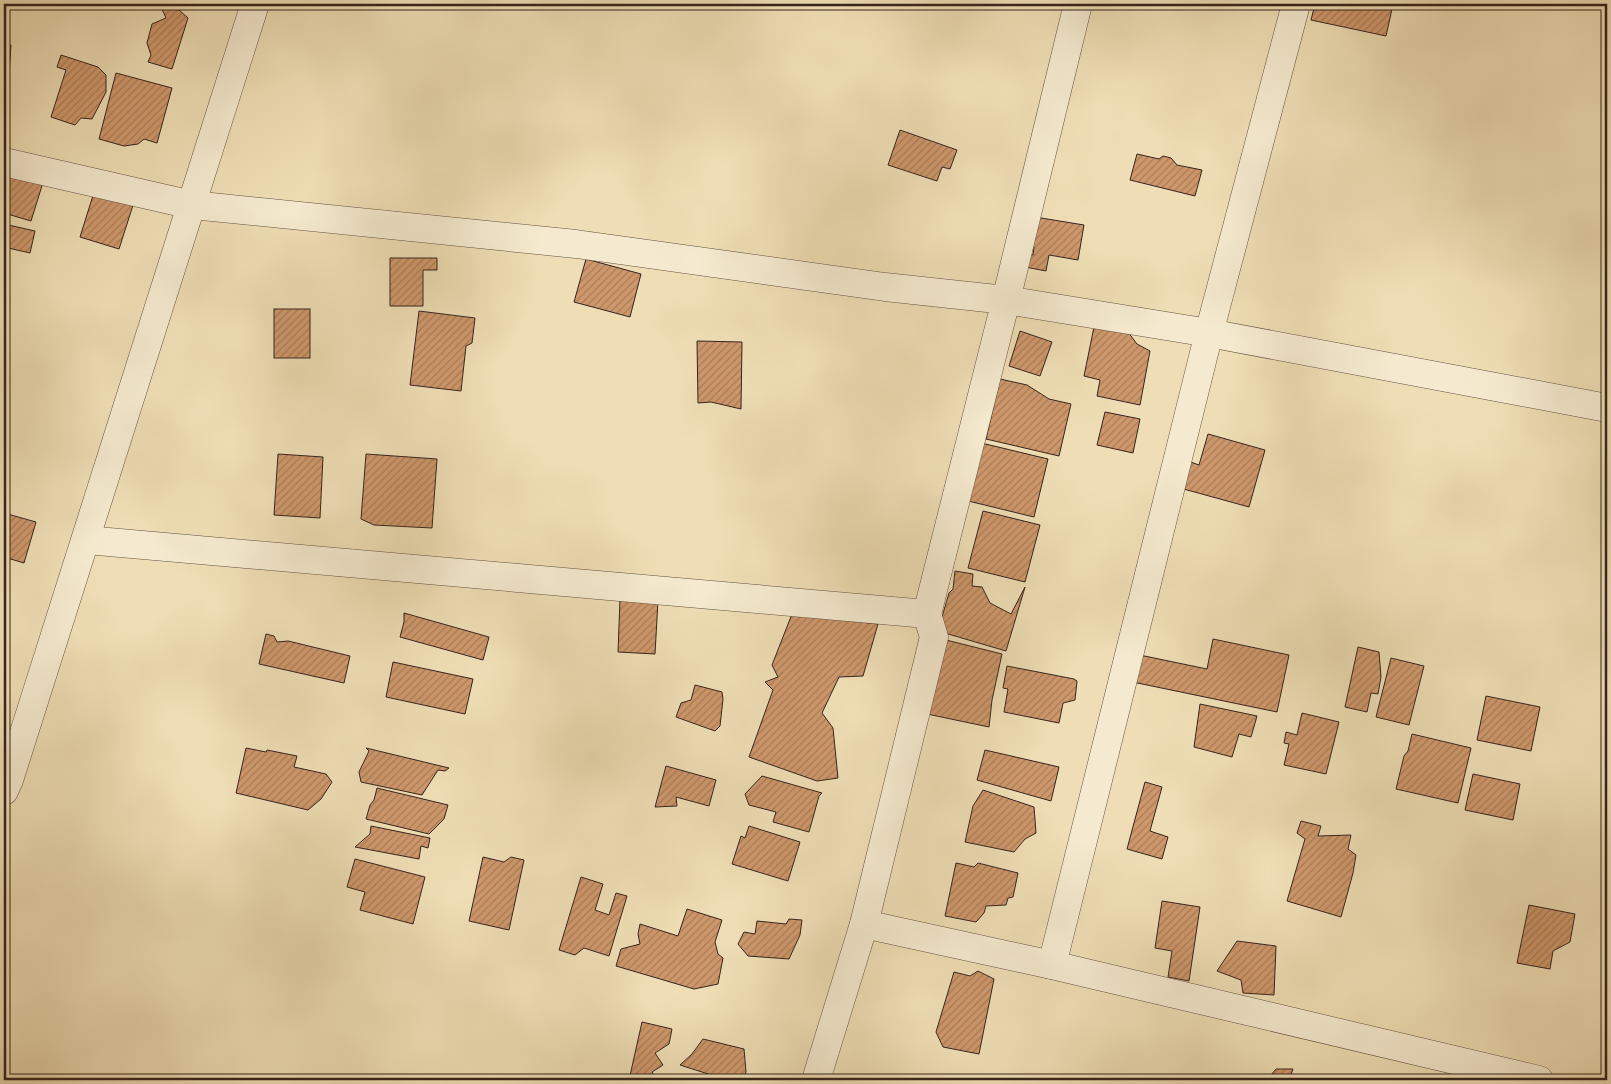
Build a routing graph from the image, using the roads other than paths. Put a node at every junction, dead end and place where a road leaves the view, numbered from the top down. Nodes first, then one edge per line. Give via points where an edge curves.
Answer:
1 (256, 4) edge
2 (1078, 4) edge
3 (1296, 4) edge
4 (4, 162) edge
5 (192, 205) junction
6 (1006, 300) junction
7 (1209, 333) junction
8 (1607, 408) edge
9 (86, 540) junction
10 (927, 614) junction
11 (6, 783) edge
12 (864, 924) junction
13 (1052, 965) junction
14 (816, 1080) edge
15 (1539, 1080) edge

1 - 5 street
2 - 6 street
3 - 7 street
4 - 5 street
5 - 6 street via 576,244 885,287
5 - 9 street
6 - 7 street
6 - 10 street
7 - 8 street
7 - 13 street
9 - 10 street
9 - 11 street
10 - 12 street via 934,636
12 - 13 street
12 - 14 street
13 - 15 street

